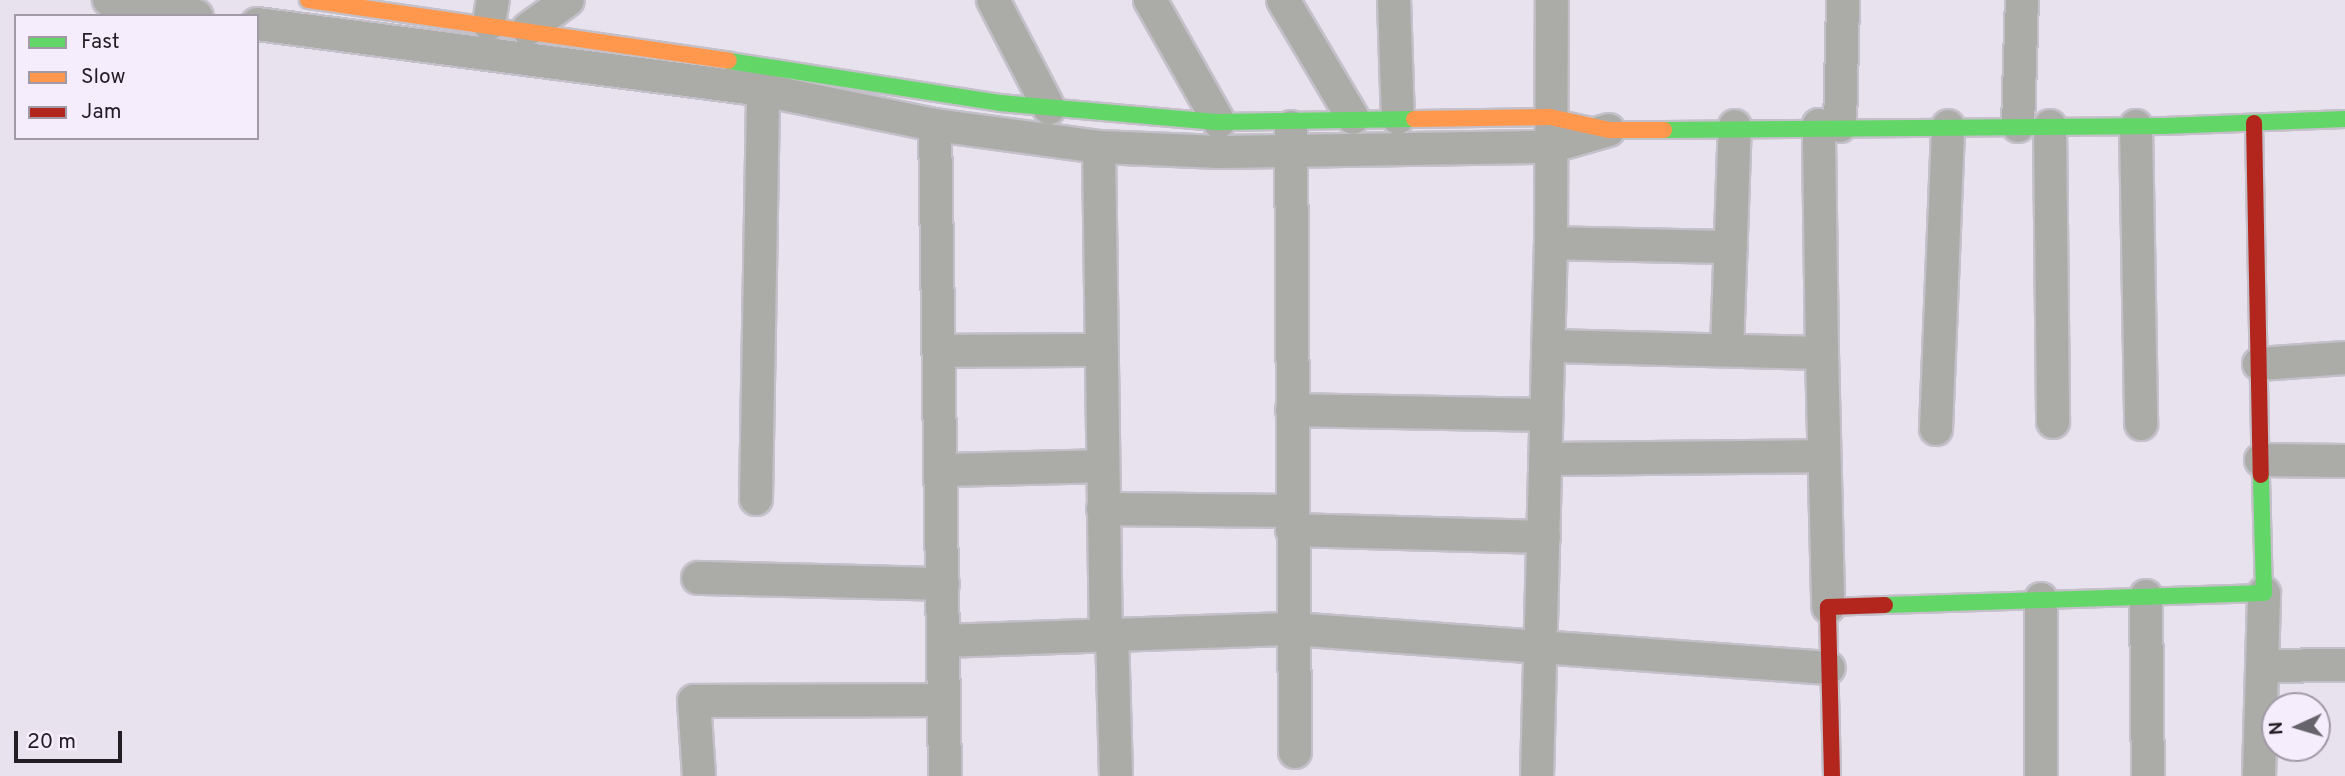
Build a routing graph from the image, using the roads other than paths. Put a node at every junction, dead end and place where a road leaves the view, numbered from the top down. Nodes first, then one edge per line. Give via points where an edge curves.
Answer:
1 (109, 0) edge
2 (308, 0) edge
3 (568, 0) edge
4 (993, 0) edge
5 (1150, 0) edge
6 (1283, 0) edge
7 (1394, 0) edge
8 (1552, 0) edge
9 (1843, 0) edge
10 (2022, 0) edge
11 (186, 10) edge
12 (491, 12) edge
13 (259, 24) edge
14 (528, 29) junction
15 (763, 90) junction
16 (1049, 108) junction
17 (1353, 118) junction
18 (1398, 118) junction
19 (2345, 119) edge
20 (1219, 122) junction
21 (2254, 123) junction
22 (935, 125) junction
23 (1735, 126) junction
24 (1829, 126) junction
25 (1948, 126) junction
26 (2018, 126) junction
27 (2050, 126) junction
28 (2136, 126) junction
29 (1609, 130) joint
30 (1550, 132) junction
31 (1292, 134) junction
32 (1099, 147) junction
33 (1551, 243) junction
34 (1731, 247) junction
35 (1548, 346) junction
36 (1101, 350) junction
37 (942, 351) junction
38 (1727, 351) junction
39 (1822, 353) junction
40 (2345, 358) edge
41 (2259, 364) junction
42 (1293, 410) junction
43 (1546, 415) junction
44 (2053, 422) dead end
45 (2141, 424) dead end
46 (1936, 429) dead end
47 (1823, 456) junction
48 (1545, 459) junction
49 (2261, 460) junction
50 (2345, 461) edge
51 (1103, 466) junction
52 (942, 470) junction
53 (755, 499) dead end
54 (1104, 509) junction
55 (1292, 521) junction
56 (1544, 537) junction
57 (698, 578) dead end
58 (943, 584) junction
59 (2264, 593) junction
60 (2146, 596) junction
61 (2041, 598) junction
62 (1828, 607) junction
63 (1293, 629) junction
64 (1109, 632) junction
65 (944, 641) junction
66 (1541, 644) junction
67 (2345, 665) edge
68 (2262, 666) junction
69 (1829, 668) junction
70 (944, 700) junction
71 (1295, 752) dead end
72 (699, 776) edge
73 (944, 776) edge
74 (1116, 776) edge
75 (1537, 776) edge
76 (1832, 776) edge
77 (2041, 776) edge
78 (2148, 776) edge
79 (2259, 776) edge

1 - 11 street
2 - 12 street
3 - 14 street
4 - 16 street
5 - 20 street
6 - 17 street
7 - 18 street
8 - 30 street
9 - 24 street
10 - 26 street
12 - 14 street
13 - 15 street
14 - 16 street
15 - 22 street
15 - 53 street
16 - 20 street
17 - 18 street
17 - 31 street
18 - 30 street
19 - 21 street
20 - 31 street
21 - 28 street
21 - 41 street
22 - 32 street
22 - 37 street
23 - 24 street
23 - 29 street
23 - 34 street
24 - 25 street
24 - 39 street
25 - 26 street
25 - 46 street
26 - 27 street
27 - 28 street
27 - 44 street
28 - 45 street
29 - 30 street
30 - 31 street
30 - 33 street
31 - 32 street via 1220,152
31 - 42 street
32 - 36 street
33 - 34 street
33 - 35 street
34 - 38 street
35 - 38 street
35 - 43 street
36 - 37 street
36 - 51 street
37 - 52 street
38 - 39 street
39 - 47 street
40 - 41 street
41 - 49 street
42 - 43 street
42 - 55 street
43 - 48 street
47 - 48 street
47 - 62 street
48 - 56 street
49 - 50 street
49 - 59 street
51 - 52 street
51 - 54 street
52 - 58 street
54 - 55 street
54 - 64 street
55 - 56 street
55 - 63 street
56 - 66 street
57 - 58 street
58 - 65 street
59 - 60 street
59 - 68 street
60 - 61 street
60 - 78 street
61 - 62 street
61 - 77 street
62 - 69 street
63 - 64 street
63 - 66 street
63 - 71 street
64 - 65 street
64 - 74 street
65 - 70 street
66 - 69 street
66 - 75 street
67 - 68 street
68 - 79 street
69 - 76 street
70 - 72 street via 695,701
70 - 73 street

